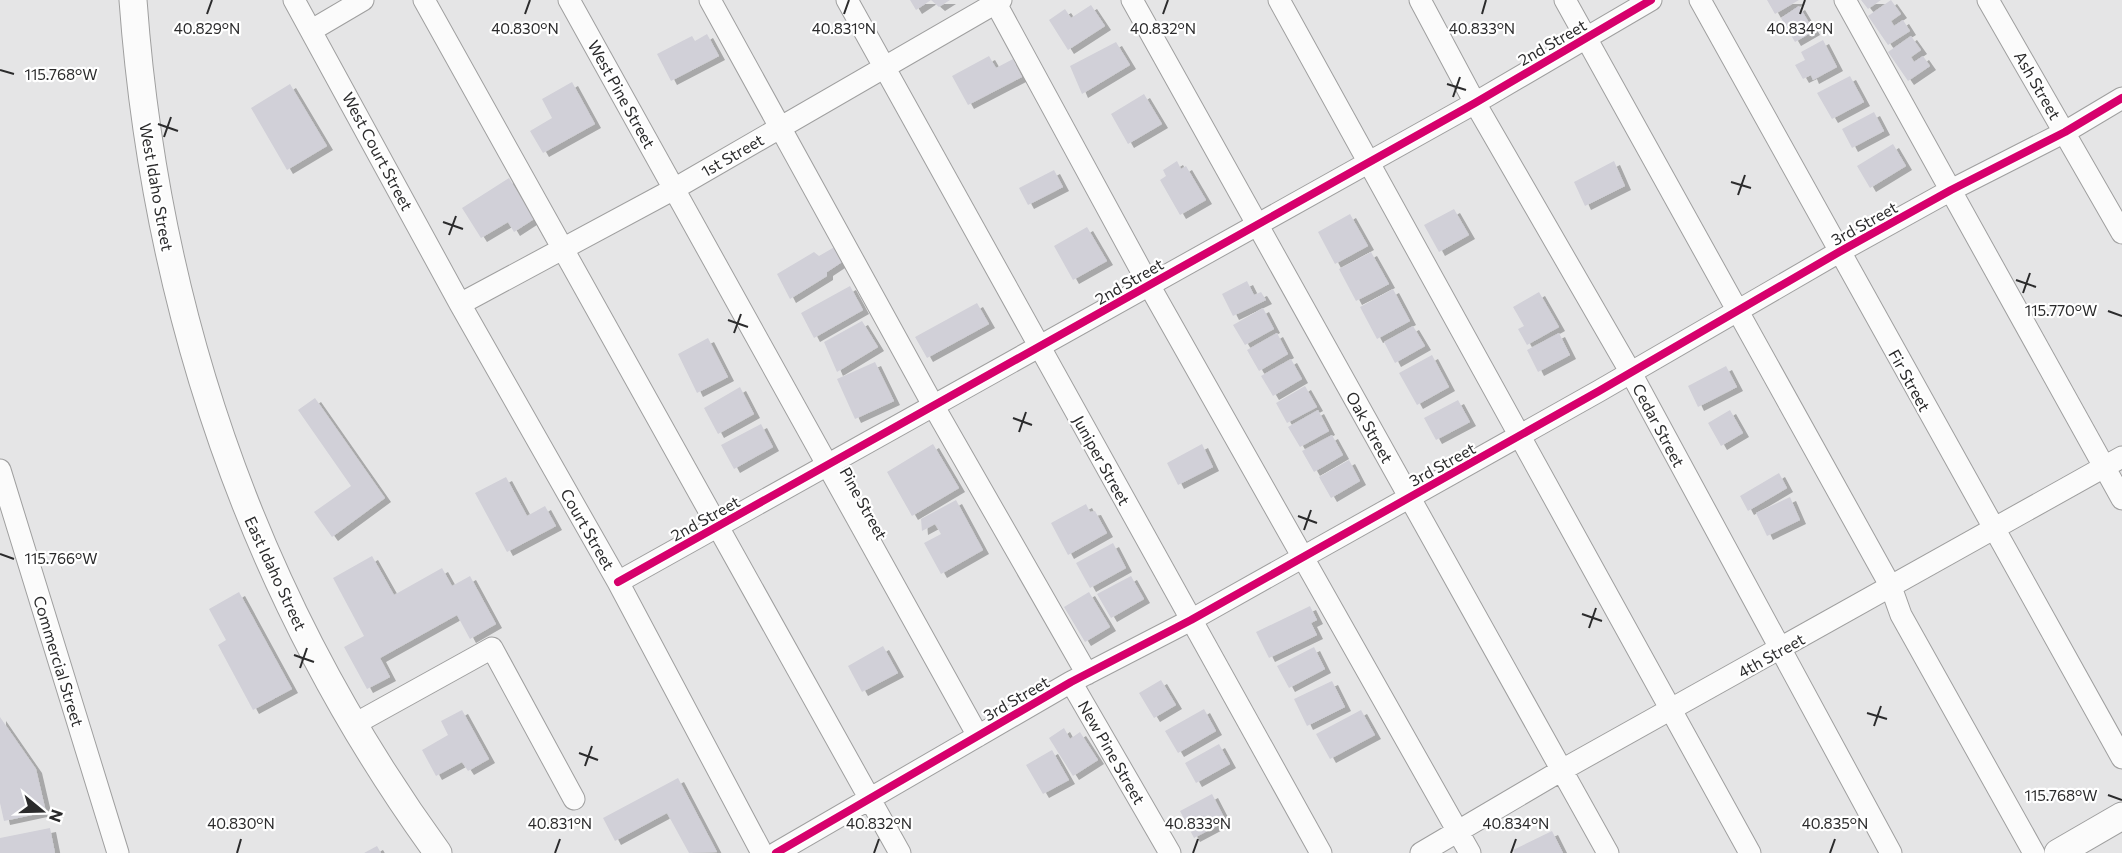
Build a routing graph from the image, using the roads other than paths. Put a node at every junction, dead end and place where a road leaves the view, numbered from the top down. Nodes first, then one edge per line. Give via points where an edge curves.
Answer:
1 (133, 0) edge
2 (294, 0) edge
3 (363, 0) edge
4 (423, 0) edge
5 (569, 0) edge
6 (710, 0) edge
7 (847, 0) edge
8 (1132, 0) edge
9 (1279, 0) edge
10 (1420, 0) edge
11 (1564, 0) edge
12 (1651, 0) edge
13 (1700, 0) edge
14 (1845, 0) edge
15 (1988, 0) edge
16 (997, 1) edge
17 (312, 30) junction
18 (1586, 38) junction
19 (883, 66) junction
20 (2122, 98) edge
21 (1475, 102) junction
22 (779, 127) junction
23 (2065, 132) junction
24 (1368, 162) junction
25 (674, 189) junction
26 (1951, 190) junction
27 (1257, 224) junction
28 (2122, 233) edge
29 (561, 250) junction
30 (1839, 252) junction
31 (1149, 285) junction
32 (460, 304) junction
33 (1737, 311) junction
34 (1039, 347) junction
35 (198, 371) joint
36 (1631, 373) junction
37 (933, 405) junction
38 (1520, 435) junction
39 (2113, 462) edge
40 (826, 464) junction
41 (0, 470) edge
42 (1409, 498) junction
43 (2122, 499) edge
44 (718, 528) junction
45 (1993, 528) junction
46 (1303, 557) junction
47 (618, 582) junction
48 (1891, 587) junction
49 (1191, 620) junction
50 (1779, 651) junction
51 (1079, 678) junction
52 (1670, 711) junction
53 (353, 725) junction
54 (978, 736) junction
55 (2122, 758) edge
56 (1562, 770) junction
57 (870, 798) junction
58 (574, 799) dead end
59 (2122, 816) edge
60 (1458, 831) junction
61 (118, 853) edge
62 (438, 853) edge
63 (762, 853) edge
64 (776, 853) edge
65 (900, 853) edge
66 (1170, 853) edge
67 (1321, 853) edge
68 (1420, 853) edge
69 (1470, 853) edge
70 (1608, 853) edge
71 (1750, 853) edge
72 (1891, 853) edge
73 (2034, 853) edge
74 (2058, 853) edge

1 - 35 main road, West Idaho Street via 138,69 155,187
2 - 17 street, West Court Street
3 - 17 street
4 - 29 street
5 - 25 street, West Pine Street
6 - 22 street, New Pine Street
7 - 19 street, Juniper Street
8 - 27 street, Oak Street
9 - 24 street
10 - 21 street, Cedar Street
11 - 18 street
12 - 18 street, 2nd Street
13 - 30 street, Fir Street
14 - 26 street
15 - 23 street, Ash Street
16 - 19 street, 1st Street
16 - 31 street
17 - 32 street, West Court Street
18 - 21 street, 2nd Street
18 - 33 street
19 - 22 street, 1st Street
19 - 34 street, Juniper Street
20 - 23 street, 3rd Street
21 - 24 street, 2nd Street
21 - 36 street, Cedar Street
22 - 25 street, 1st Street
22 - 37 street, New Pine Street
23 - 26 street, 3rd Street
23 - 28 street, Ash Street
24 - 27 street, 2nd Street
24 - 38 street
25 - 29 street, 1st Street
25 - 40 street, Pine Street
26 - 30 street, 3rd Street
26 - 39 street
27 - 31 street, 2nd Street
27 - 42 street, Oak Street
29 - 32 street, 1st Street
29 - 44 street
30 - 33 street, 3rd Street
30 - 45 street, Fir Street
31 - 34 street, 2nd Street
31 - 46 street
32 - 47 street, Court Street
33 - 36 street, 3rd Street
33 - 48 street
34 - 37 street, 2nd Street
34 - 49 street, Juniper Street
35 - 53 main road, East Idaho Street via 210,412 286,600
36 - 38 street, 3rd Street
36 - 50 street, Cedar Street
37 - 40 street, 2nd Street
37 - 51 street, New Pine Street
38 - 42 street, 3rd Street
38 - 52 street
39 - 43 street
39 - 45 street, 4th Street
40 - 44 street, 2nd Street
40 - 54 street, Pine Street
41 - 61 street, Commercial Street
42 - 46 street, 3rd Street
42 - 56 street, Oak Street
44 - 47 street, 2nd Street
44 - 57 street
45 - 48 street, 4th Street
45 - 55 street, Fir Street
46 - 49 street, 3rd Street
46 - 60 street
47 - 63 street, Court Street
48 - 50 street, 4th Street
48 - 73 street via 1901,615
49 - 51 street, 3rd Street
49 - 67 street, Juniper Street
50 - 52 street, 4th Street
50 - 72 street, Cedar Street
51 - 54 street, 3rd Street
51 - 66 street, New Pine Street
52 - 56 street, 4th Street
52 - 71 street
53 - 58 street via 492,648
53 - 62 main road, East Idaho Street
54 - 57 street, 3rd Street
56 - 60 street, 4th Street
56 - 70 street, Oak Street
57 - 64 street, 3rd Street
57 - 65 street
59 - 74 main road
60 - 68 street, 4th Street
60 - 69 street

